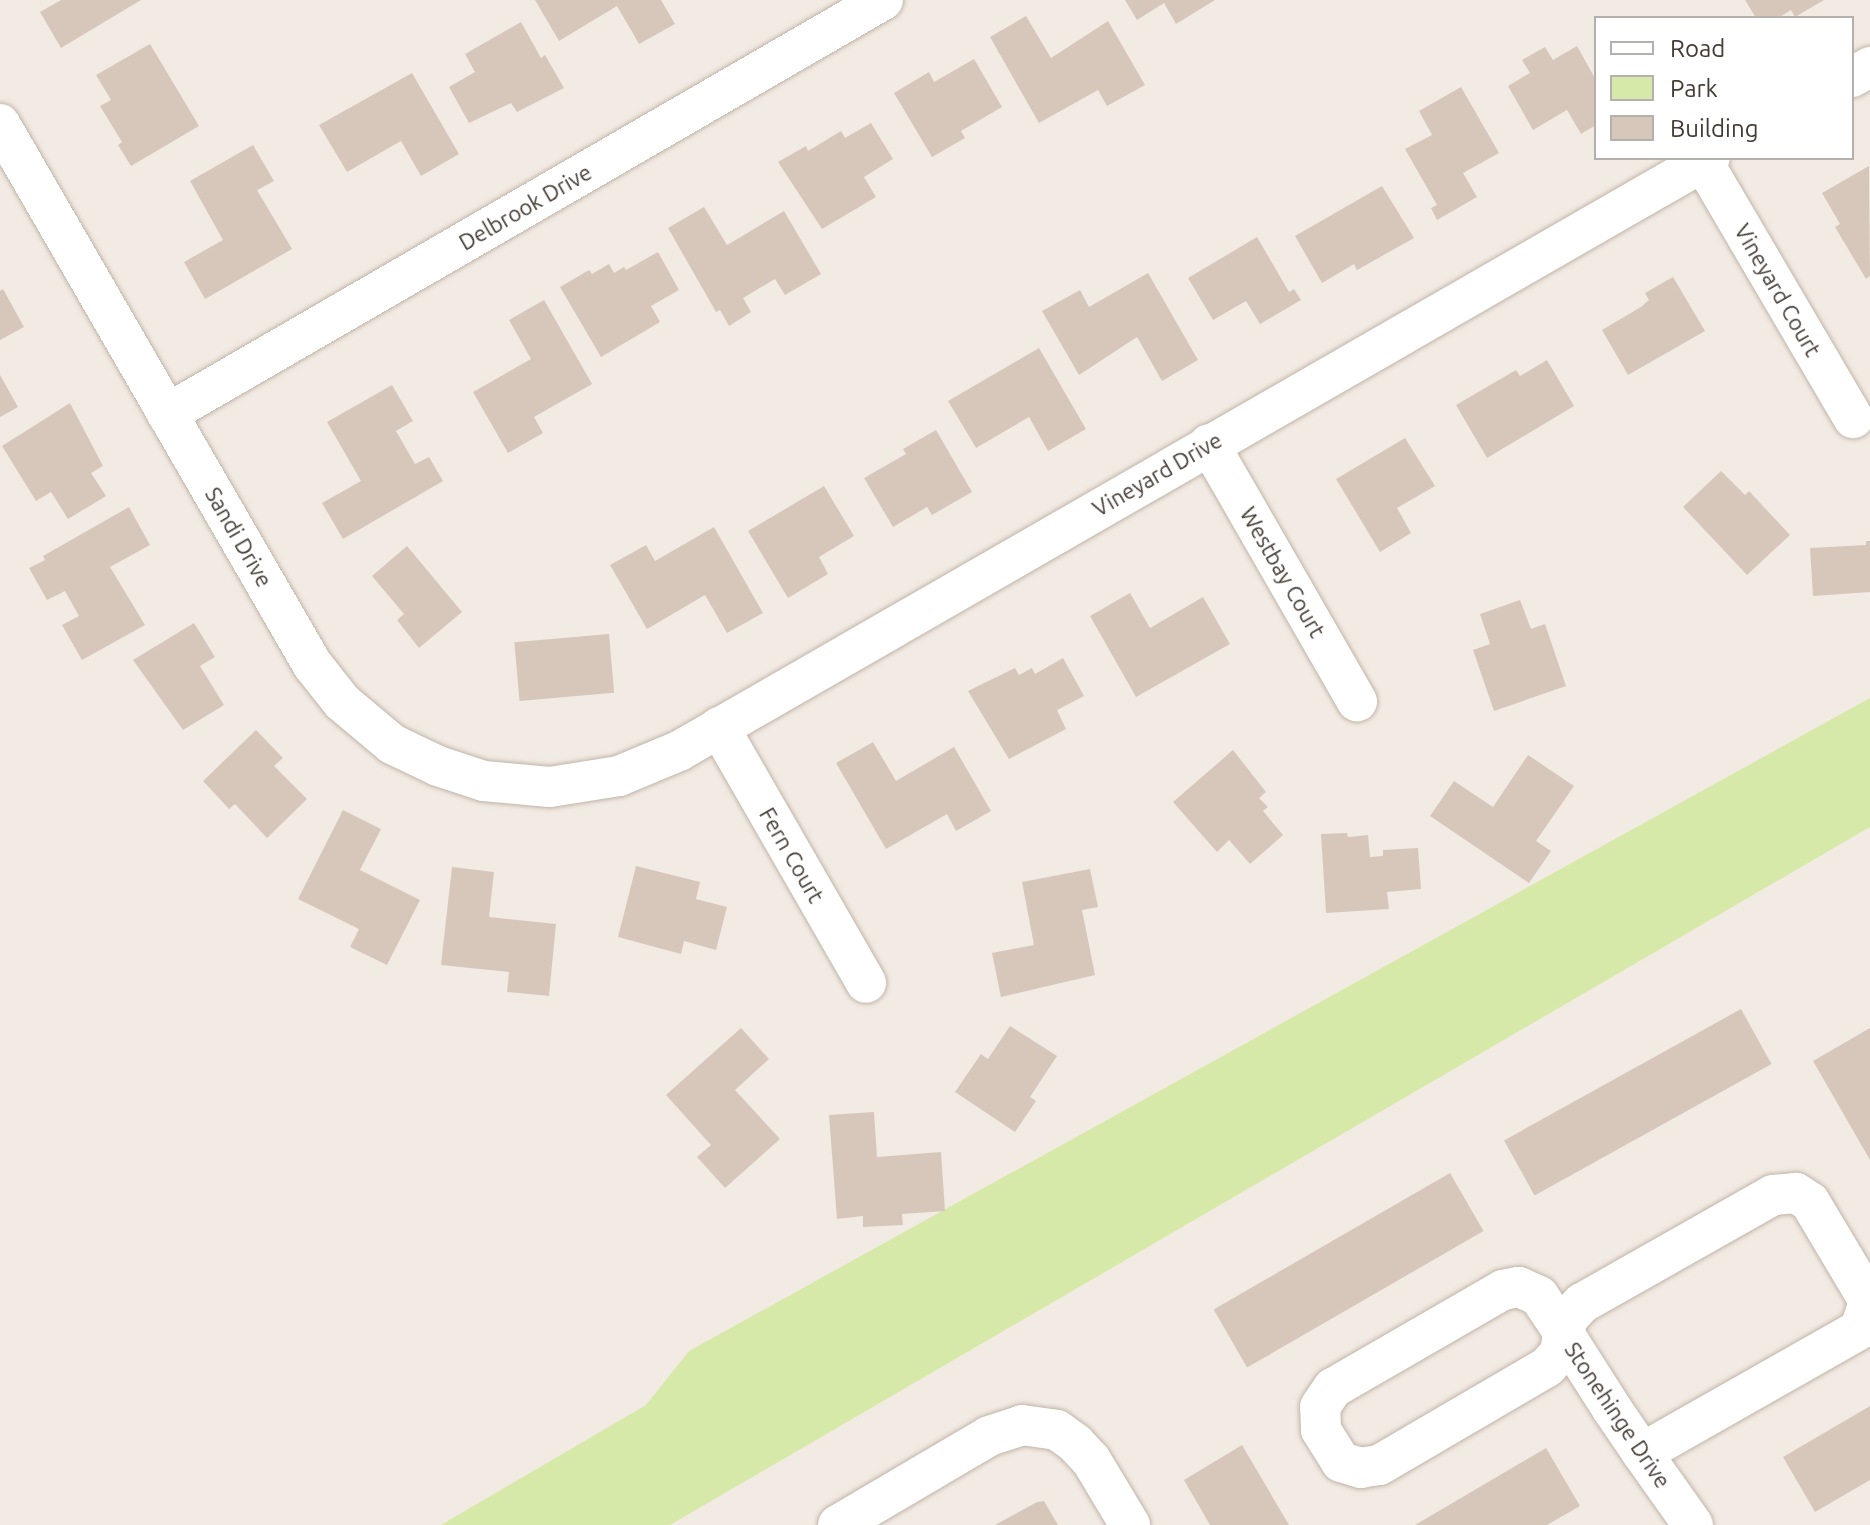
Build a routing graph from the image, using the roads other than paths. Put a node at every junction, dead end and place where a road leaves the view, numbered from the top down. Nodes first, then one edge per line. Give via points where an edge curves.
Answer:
1 (883, 0) edge
2 (0, 124) edge
3 (1706, 160) edge
4 (167, 414) junction
5 (1853, 418) dead end
6 (1209, 444) junction
7 (1357, 701) dead end
8 (719, 727) junction
9 (600, 780) joint
10 (866, 983) dead end
11 (1558, 1347) junction
12 (1642, 1453) junction
13 (838, 1525) edge
14 (1130, 1525) edge
15 (1693, 1525) edge

1 - 4 street, Delbrook Drive
2 - 4 street, Sandi Drive
3 - 5 street, Vineyard Court
3 - 6 street, Vineyard Drive
4 - 9 street, Sandi Drive via 312,664 366,724 392,744 468,777 550,787
6 - 7 street, Westbay Court
6 - 8 street, Vineyard Drive
8 - 9 street, Vineyard Drive via 657,762
8 - 10 street, Fern Court
11 - 11 street, Stonehinge Drive via 1369,1468 1341,1462 1321,1430 1320,1407 1328,1391 1503,1290 1519,1287 1539,1296
11 - 12 street, Stonehinge Drive
11 - 12 street via 1569,1317 1582,1303 1773,1195 1796,1193 1810,1202 1869,1301 1860,1329
12 - 15 street, Stonehinge Drive
13 - 14 street via 989,1436 1022,1425 1057,1430 1075,1443

